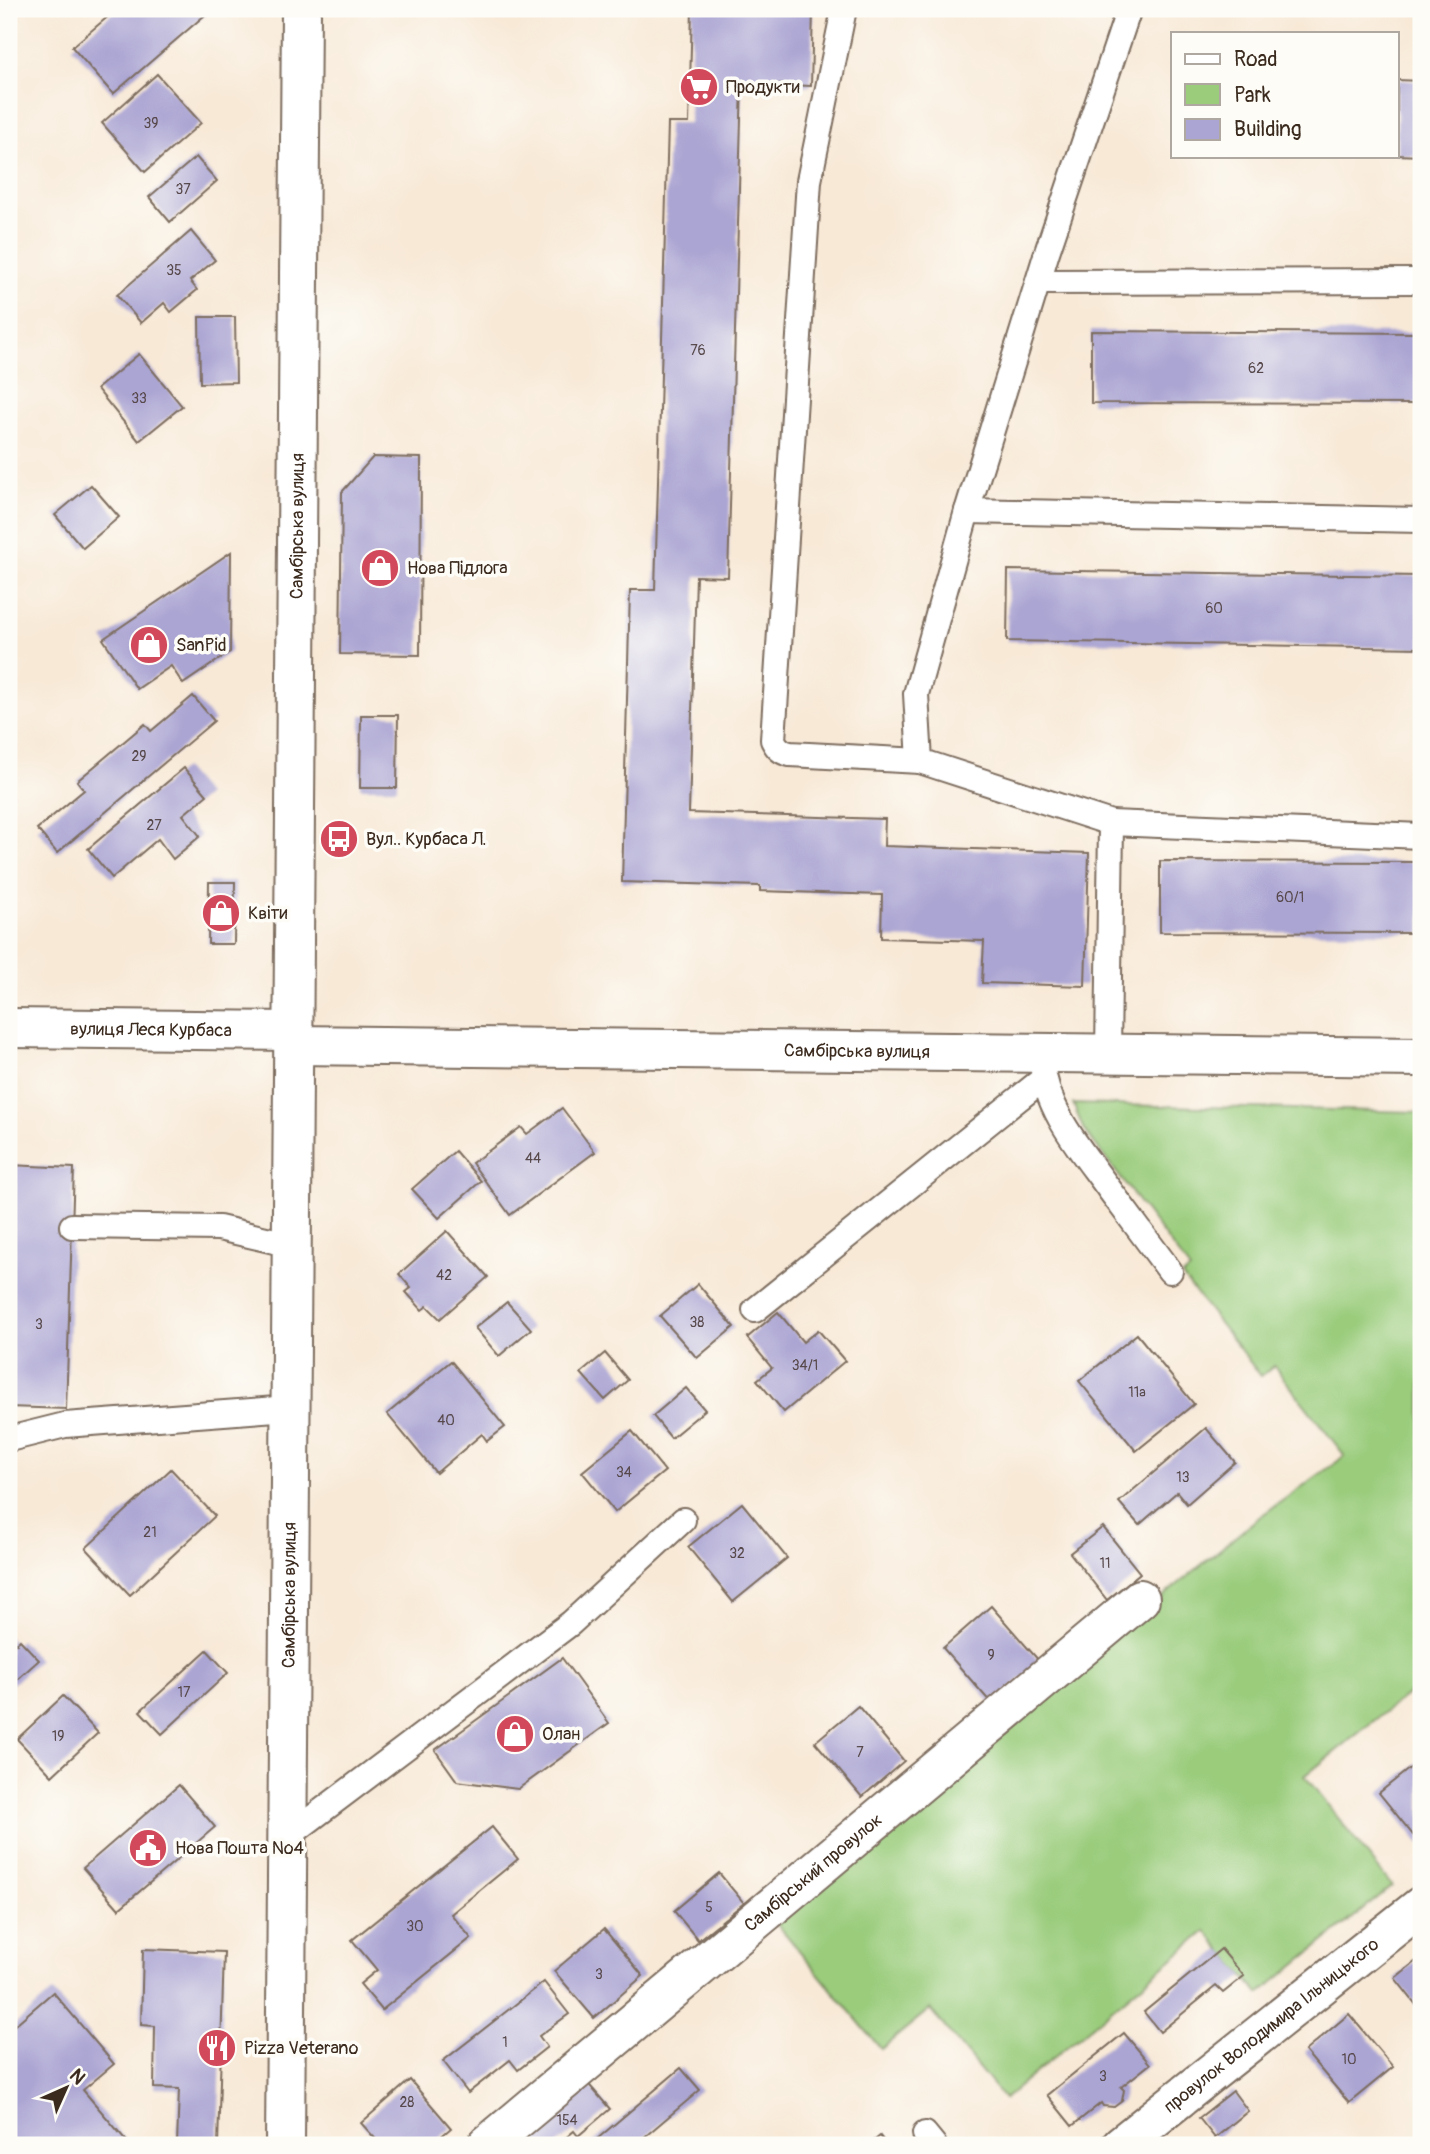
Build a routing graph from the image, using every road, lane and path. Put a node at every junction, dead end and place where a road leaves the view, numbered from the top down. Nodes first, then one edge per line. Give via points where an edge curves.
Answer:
1 (301, 9) edge
2 (844, 9) edge
3 (1129, 9) edge
4 (1421, 281) edge
5 (1038, 282) junction
6 (967, 511) junction
7 (1421, 520) edge
8 (920, 761) junction
9 (1111, 824) junction
10 (1421, 836) edge
11 (9, 1028) edge
12 (293, 1038) junction
13 (1108, 1054) junction
14 (1421, 1057) edge
15 (1042, 1066) junction
16 (72, 1226) dead end
17 (292, 1245) junction
18 (1170, 1271) dead end
19 (755, 1310) dead end
20 (290, 1408) junction
21 (9, 1439) edge
22 (683, 1520) dead end
23 (1140, 1599) dead end
24 (287, 1838) junction
25 (1421, 1906) edge
26 (285, 2145) edge
27 (487, 2145) edge
28 (1121, 2145) edge

1 - 12 street, Самбірська вулиця
2 - 8 lane via 809,181 773,740 790,754
3 - 5 lane
4 - 5 lane
5 - 6 lane
6 - 7 lane
6 - 8 lane via 916,694
8 - 9 lane
9 - 10 lane
9 - 13 lane
11 - 12 street, вулиця Леся Курбаса
12 - 15 street, Самбірська вулиця
12 - 17 street, Самбірська вулиця
13 - 14 street, Самбірська вулиця
13 - 15 street, Самбірська вулиця
15 - 18 lane via 1055,1110 1071,1137
15 - 19 lane
16 - 17 lane via 219,1228
17 - 20 street, Самбірська вулиця
20 - 21 lane via 65,1425
20 - 24 street, Самбірська вулиця
22 - 24 lane via 571,1623
23 - 27 street, Самбірський провулок
24 - 26 street, Самбірська вулиця
25 - 28 street, провулок Володимира Ільницького

